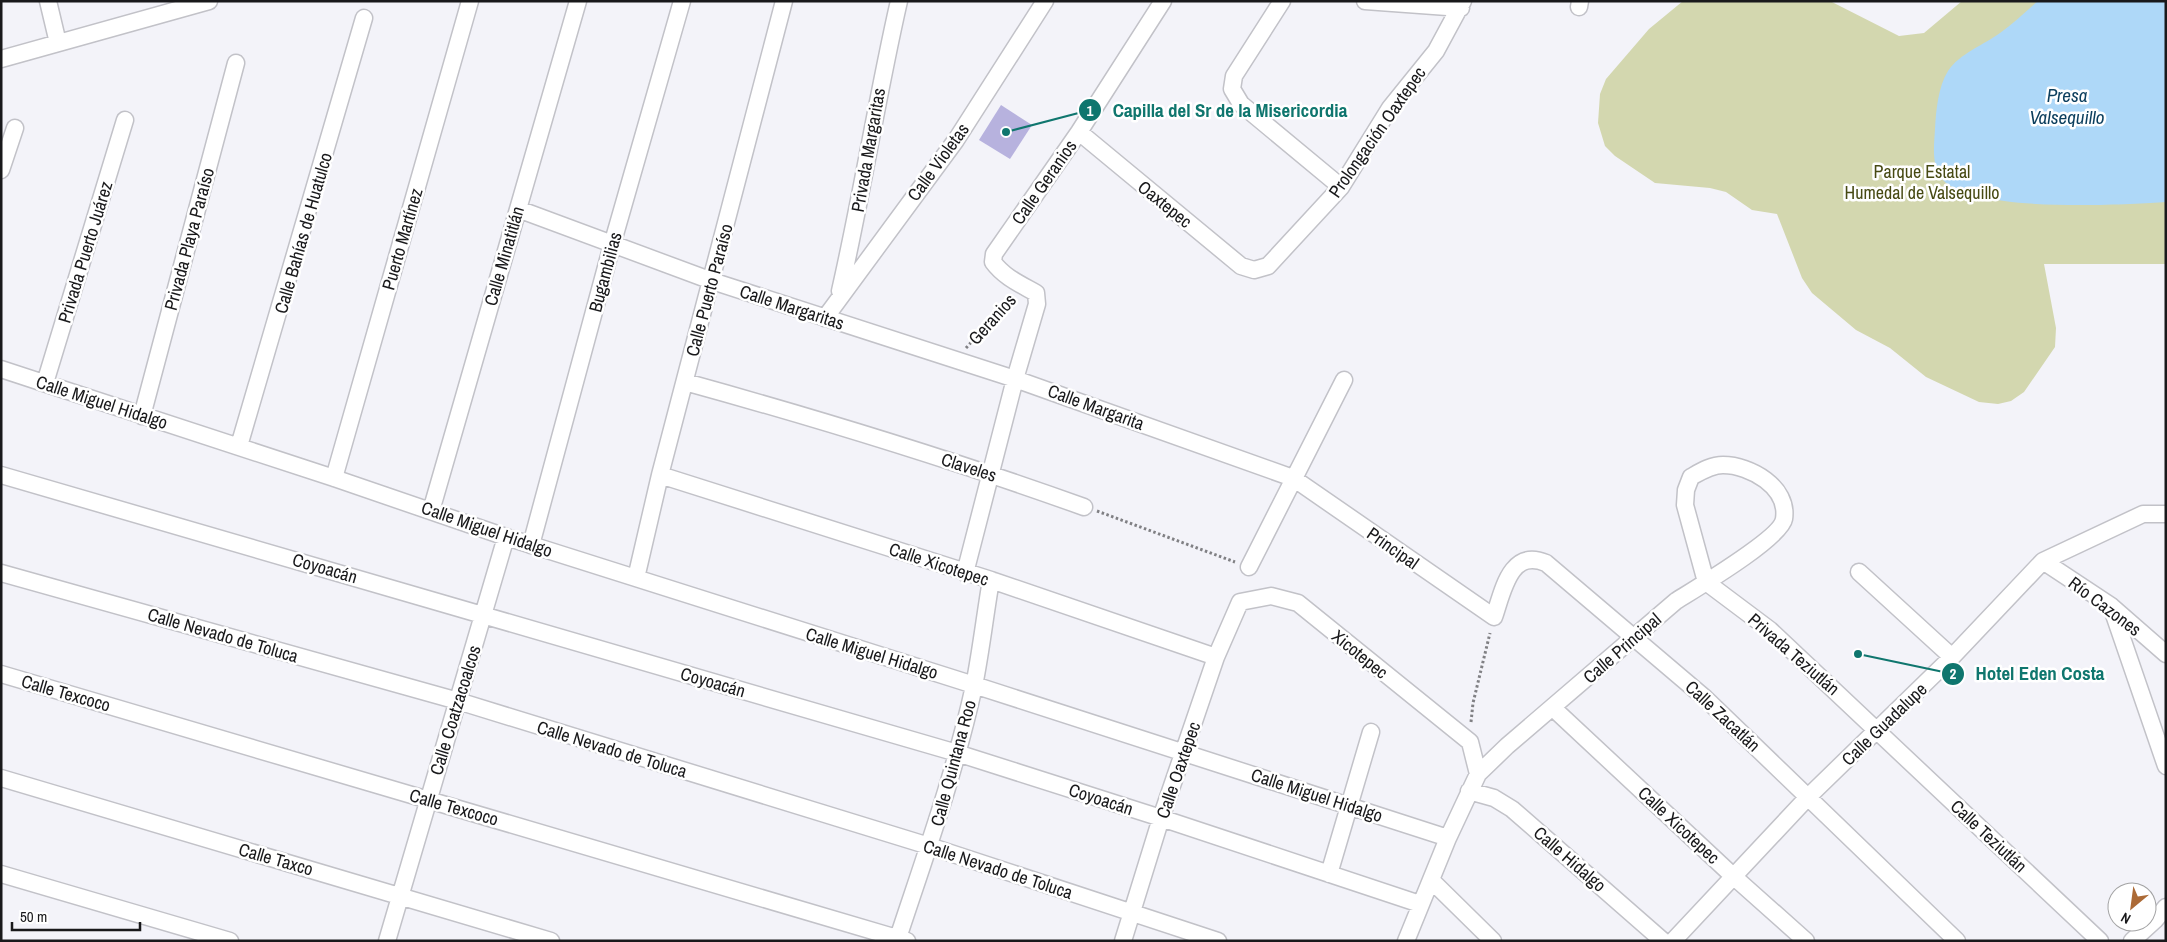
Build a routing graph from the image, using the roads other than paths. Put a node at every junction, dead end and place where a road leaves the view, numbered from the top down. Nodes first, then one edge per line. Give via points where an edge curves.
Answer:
1 (48, 1) edge
2 (209, 1) edge
3 (470, 1) edge
4 (578, 1) edge
5 (682, 1) edge
6 (784, 1) edge
7 (899, 1) edge
8 (1046, 1) edge
9 (1163, 1) edge
10 (1282, 1) edge
11 (1365, 1) edge
12 (1462, 4) edge
13 (154, 8) edge
14 (364, 18) dead end
15 (58, 43) junction
16 (1, 59) edge
17 (236, 63) dead end
18 (125, 120) dead end
19 (15, 128) dead end
20 (1079, 132) junction
21 (1, 170) edge
22 (1341, 187) junction
23 (518, 209) junction
24 (612, 244) junction
25 (993, 262) joint
26 (1254, 270) joint
27 (712, 281) junction
28 (838, 298) junction
29 (825, 318) junction
30 (897, 342) joint
31 (1, 369) edge
32 (1015, 378) junction
33 (1344, 380) dead end
34 (685, 382) junction
35 (45, 383) junction
36 (142, 416) junction
37 (240, 446) junction
38 (991, 473) junction
39 (1, 475) edge
40 (660, 475) junction
41 (334, 478) junction
42 (1292, 478) junction
43 (1084, 506) road end
44 (431, 511) junction
45 (2166, 514) edge
46 (506, 537) junction
47 (531, 544) junction
48 (2043, 560) junction
49 (1249, 567) road end
50 (1859, 572) dead end
51 (1, 573) edge
52 (966, 573) junction
53 (636, 578) junction
54 (991, 580) junction
55 (1706, 582) junction
56 (1240, 602) joint
57 (2111, 606) junction
58 (484, 614) junction
59 (1494, 617) joint
60 (1634, 636) junction
61 (2166, 654) edge
62 (1216, 657) junction
63 (1952, 657) junction
64 (1, 674) edge
65 (974, 685) junction
66 (458, 701) junction
67 (1553, 708) junction
68 (1878, 731) junction
69 (1371, 732) dead end
70 (1185, 752) junction
71 (957, 753) junction
72 (2166, 766) edge
73 (1478, 774) junction
74 (1, 778) edge
75 (1469, 790) junction
76 (1808, 798) junction
77 (428, 800) junction
78 (1350, 805) junction
79 (1161, 818) junction
80 (1448, 838) junction
81 (929, 846) junction
82 (1, 874) edge
83 (1329, 874) junction
84 (1733, 876) junction
85 (1431, 880) junction
86 (400, 896) junction
87 (1420, 904) junction
88 (2166, 907) edge
89 (1130, 913) junction
90 (2161, 923) edge
91 (900, 940) edge
92 (230, 941) edge
93 (387, 941) edge
94 (551, 941) edge
95 (1123, 941) edge
96 (1218, 941) edge
97 (1406, 941) edge
98 (1493, 941) edge
99 (1663, 941) edge
100 (1673, 941) edge
101 (1806, 941) edge
102 (1956, 941) edge
103 (2100, 941) edge
104 (2132, 941) edge

1 - 15 street
2 - 13 street
3 - 41 street, Puerto Martínez
4 - 23 street, Calle Minatitlán
5 - 24 street, Bugambilias
6 - 27 street, Calle Puerto Paraíso
7 - 28 street, Privada Margaritas
8 - 28 street, Calle Violetas via 956,140
9 - 20 street, Calle Geranios
10 - 22 street via 1234,76 1232,88 1241,104
11 - 12 street
12 - 22 street, Prolongación Oaxtepec via 1436,51 1390,108
13 - 15 street
14 - 37 street, Calle Bahías de Huatulco
15 - 16 street
17 - 36 street, Privada Playa Paraíso
18 - 35 street, Privada Puerto Juárez
19 - 21 street
20 - 25 street, Calle Geranios via 994,254
20 - 26 street, Oaxtepec via 1241,266
22 - 26 street, Prolongación Oaxtepec via 1268,266
23 - 24 street, Calle Margaritas
23 - 44 street, Calle Minatitlán
24 - 27 street, Calle Margaritas
24 - 47 street, Bugambilias
25 - 32 street, Geranios via 1012,280 1036,293 1038,304
27 - 29 street, Calle Margaritas
27 - 34 street, Calle Puerto Paraíso
28 - 29 street, Calle Violetas
29 - 30 street, Calle Margaritas
30 - 32 street, Calle Margarita
31 - 35 street, Calle Miguel Hidalgo
32 - 38 street
32 - 42 street, Calle Margarita
33 - 42 street
34 - 38 street, Claveles
34 - 40 street, Calle Puerto Paraíso
35 - 36 street, Calle Miguel Hidalgo
36 - 37 street, Calle Miguel Hidalgo
37 - 41 street, Calle Miguel Hidalgo
38 - 43 street, Claveles
38 - 52 street
39 - 58 street, Coyoacán
40 - 52 street, Calle Xicotepec
40 - 53 street, Calle Puerto Paraíso
41 - 44 street, Calle Miguel Hidalgo
42 - 49 street
42 - 59 street, Principal
44 - 46 street, Calle Miguel Hidalgo
45 - 48 street, Calle Guadalupe via 2143,514
46 - 47 street, Calle Miguel Hidalgo
46 - 58 street, Calle Coatzacoalcos
47 - 53 street, Calle Miguel Hidalgo
48 - 57 street, Río Cazones
48 - 63 street, Calle Guadalupe
50 - 63 street
51 - 66 street, Calle Nevado de Toluca
52 - 54 street, Calle Xicotepec
53 - 65 street, Calle Miguel Hidalgo
54 - 62 street, Calle Xicotepec
54 - 65 street, Calle Quintana Roo
55 - 55 street, Calle Principal via 1684,505 1686,490 1691,477 1706,469 1722,465 1740,467 1760,475 1773,486 1782,502 1784,520 1775,534
55 - 60 street, Calle Principal via 1676,601
55 - 68 street, Privada Teziutlán via 1770,630
56 - 62 street, Calle Oaxtepec
56 - 73 street, Xicotepec via 1270,596 1298,603 1470,742
57 - 61 street, Río Cazones
57 - 72 street
58 - 66 street, Calle Coatzacoalcos
58 - 71 street, Coyoacán
59 - 60 street, Calle Zacatlán via 1513,568 1534,558 1559,572
60 - 67 street, Calle Principal
60 - 76 street, Calle Zacatlán via 1705,698
62 - 70 street, Calle Oaxtepec
63 - 68 street, Calle Guadalupe
64 - 77 street, Calle Texcoco
65 - 70 street, Calle Miguel Hidalgo
65 - 71 street, Calle Quintana Roo
66 - 77 street, Calle Coatzacoalcos
66 - 81 street, Calle Nevado de Toluca
67 - 73 street, Calle Principal
67 - 84 street, Calle Xicotepec
68 - 76 street, Calle Guadalupe
68 - 103 street, Calle Teziutlán
69 - 78 street
70 - 78 street, Calle Miguel Hidalgo
70 - 79 street, Calle Oaxtepec
71 - 79 street, Coyoacán
71 - 81 street, Calle Quintana Roo
73 - 75 street, Calle Principal
74 - 86 street, Calle Taxco
75 - 80 street, Calle Principal
75 - 99 street, Calle Hidalgo via 1494,798 1512,809
76 - 84 street, Calle Guadalupe
76 - 102 street, Calle Zacatlán
77 - 86 street, Calle Coatzacoalcos
77 - 91 street, Calle Texcoco
78 - 80 street, Calle Miguel Hidalgo
78 - 83 street
79 - 83 street, Coyoacán
79 - 89 street, Calle Oaxtepec
80 - 85 street, Calle Principal
81 - 89 street, Calle Nevado de Toluca
81 - 91 street, Calle Quintana Roo
82 - 92 street
83 - 87 street, Coyoacán
84 - 100 street, Calle Guadalupe
84 - 101 street, Calle Xicotepec
85 - 87 street, Calle Principal
85 - 98 street
86 - 93 street, Calle Coatzacoalcos
86 - 94 street, Calle Taxco
87 - 97 street, Calle Principal
88 - 90 street
89 - 95 street, Calle Oaxtepec
89 - 96 street, Calle Nevado de Toluca
90 - 104 street

